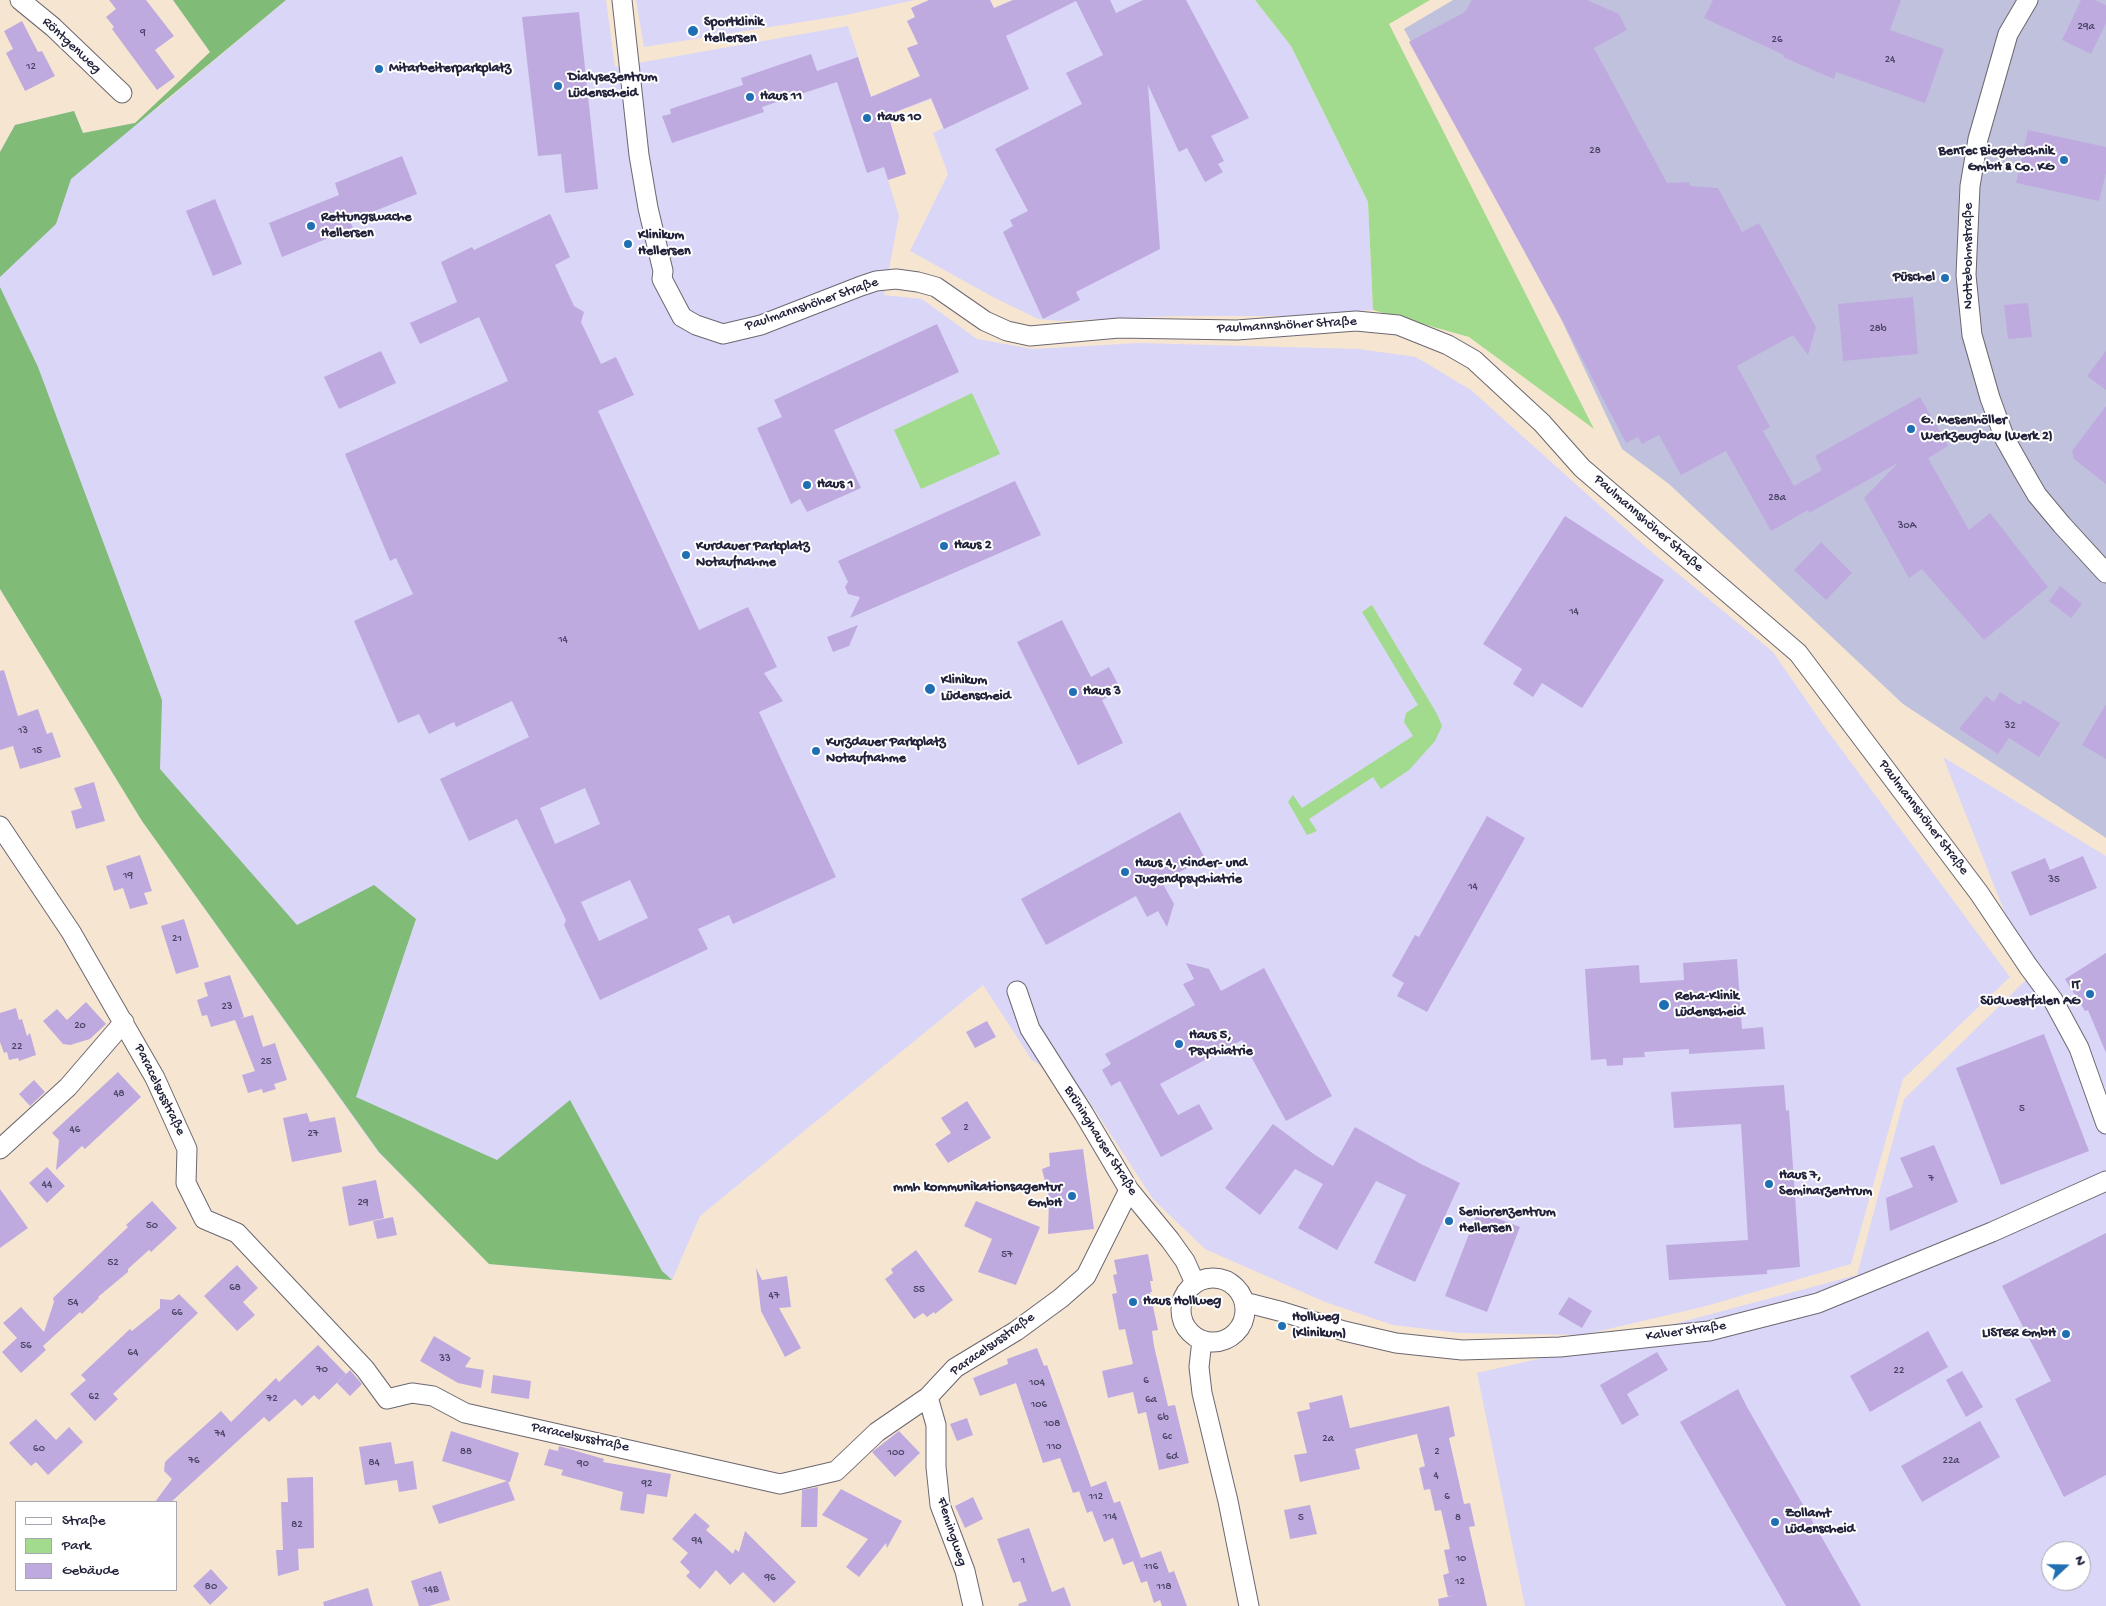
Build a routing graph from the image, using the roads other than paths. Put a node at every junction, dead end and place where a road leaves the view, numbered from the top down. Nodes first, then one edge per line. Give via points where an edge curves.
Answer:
1 (20, 0) edge
2 (622, 0) edge
3 (2028, 0) edge
4 (122, 93) dead end
5 (2106, 573) edge
6 (0, 826) edge
7 (1017, 991) dead end
8 (124, 1022) junction
9 (2106, 1124) edge
10 (0, 1149) edge
11 (2106, 1181) edge
12 (1129, 1190) junction
13 (1195, 1283) junction
14 (1244, 1302) junction
15 (1202, 1340) junction
16 (928, 1397) junction
17 (973, 1606) edge
18 (1249, 1606) edge

1 - 4 street, Röntgenweg
2 - 9 street, Paulmannshöher Straße via 640,155 662,279 682,317 696,325 723,334 761,326 861,286 896,279 936,287 985,321 1007,331 1030,336 1120,328 1236,330 1356,321 1398,325 1448,344 1474,360 1542,423 1582,468 1798,653 1979,893 2053,1000 2079,1048
3 - 5 street, Nottebohmstraße via 2008,34 1978,139 1970,186 1966,276 1972,335 1990,398 2005,439 2022,472 2037,495
6 - 8 street, Paracelsusstraße via 71,932
7 - 12 street, Brüninghauser Straße via 1030,1029
8 - 10 street via 68,1087
8 - 16 street, Paracelsusstraße via 155,1078 187,1149 186,1183 204,1219 237,1233 364,1369 386,1398 412,1393 433,1396 465,1413 780,1484 836,1471 878,1432
11 - 14 street, Kalver Straße via 1818,1303 1708,1331 1540,1348 1462,1350 1396,1343
12 - 13 street, Brüninghauser Straße via 1185,1261
12 - 16 street, Paracelsusstraße via 1086,1276 1016,1331 955,1368
13 - 14 street via 1209,1277 1225,1279 1237,1288
13 - 15 street via 1184,1297 1182,1315 1190,1331
14 - 15 street via 1244,1318 1236,1333 1221,1341
15 - 18 street via 1199,1367 1202,1393
16 - 17 street, Flemingweg via 936,1424 940,1505

